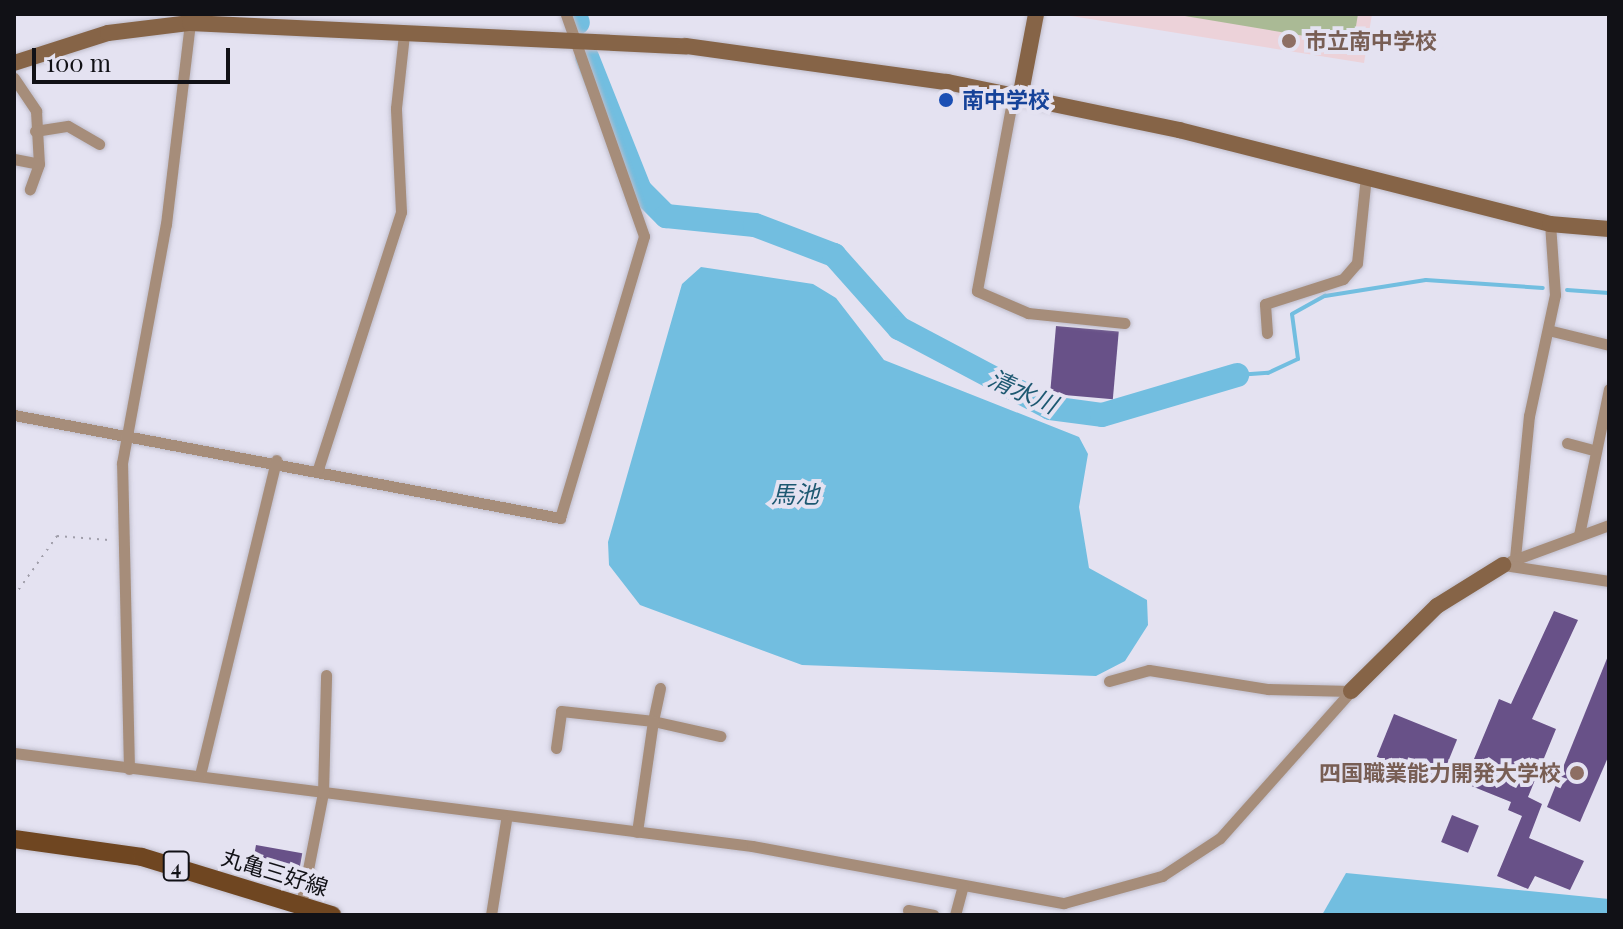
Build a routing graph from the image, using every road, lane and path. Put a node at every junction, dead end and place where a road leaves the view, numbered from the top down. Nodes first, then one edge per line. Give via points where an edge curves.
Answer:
1 (566, 14) edge
2 (1036, 14) edge
3 (190, 18) edge
4 (404, 34) junction
5 (573, 39) junction
6 (14, 63) edge
7 (14, 78) edge
8 (1016, 97) junction
9 (35, 131) junction
10 (99, 144) dead end
11 (14, 159) edge
12 (39, 164) junction
13 (1366, 176) junction
14 (30, 189) dead end
15 (1550, 224) junction
16 (1609, 229) edge
17 (1124, 323) dead end
18 (1548, 330) junction
19 (1267, 333) dead end
20 (1609, 345) edge
21 (1609, 389) edge
22 (14, 415) edge
23 (128, 432) junction
24 (1567, 443) dead end
25 (1596, 451) junction
26 (276, 460) junction
27 (318, 469) junction
28 (1609, 525) edge
29 (1579, 535) junction
30 (120, 541) junction
31 (1509, 561) junction
32 (1609, 581) edge
33 (14, 596) edge
34 (326, 675) dead end
35 (1109, 681) dead end
36 (660, 688) dead end
37 (1351, 691) junction
38 (653, 721) junction
39 (720, 736) dead end
40 (556, 748) dead end
41 (14, 753) edge
42 (129, 769) junction
43 (200, 775) junction
44 (323, 793) junction
45 (506, 820) junction
46 (637, 832) junction
47 (14, 839) edge
48 (963, 886) junction
49 (910, 896) dead end
50 (300, 909) edge
51 (908, 913) edge
52 (332, 915) edge
53 (491, 915) edge
54 (934, 915) edge
55 (955, 915) edge

1 - 5 street
2 - 8 street
3 - 4 street
3 - 6 street via 108,33
3 - 23 street via 166,224
4 - 5 street
4 - 27 street via 396,108 401,212
5 - 8 street via 838,66
5 - 27 street via 644,236 560,518
7 - 9 street via 36,111
8 - 13 street
8 - 17 street via 977,291 1028,313
9 - 10 street via 68,126
9 - 12 street
11 - 12 street
12 - 14 street
13 - 15 street
13 - 19 street via 1357,263 1343,279 1265,304
15 - 16 street
15 - 18 street via 1555,295
18 - 20 street
18 - 31 street via 1529,416
21 - 25 street
22 - 23 street
23 - 26 street
23 - 30 street
24 - 25 street
25 - 29 street
26 - 27 street
26 - 43 street
28 - 29 street
29 - 31 street
30 - 33 path via 57,536
30 - 42 street
31 - 32 street
31 - 37 street via 1437,606
34 - 44 street
35 - 37 street via 1149,670 1268,689
36 - 38 street
37 - 48 street via 1243,818 1162,876 1064,903
38 - 39 street
38 - 40 street via 561,711
38 - 46 street
41 - 42 street
42 - 43 street
43 - 44 street
44 - 45 street
44 - 50 street
45 - 46 street
45 - 53 street
46 - 48 street
47 - 50 main road, 丸亀三好線 / 4 via 142,857
48 - 55 street
49 - 51 street
50 - 52 main road, 丸亀三好線 / 4
51 - 54 street

